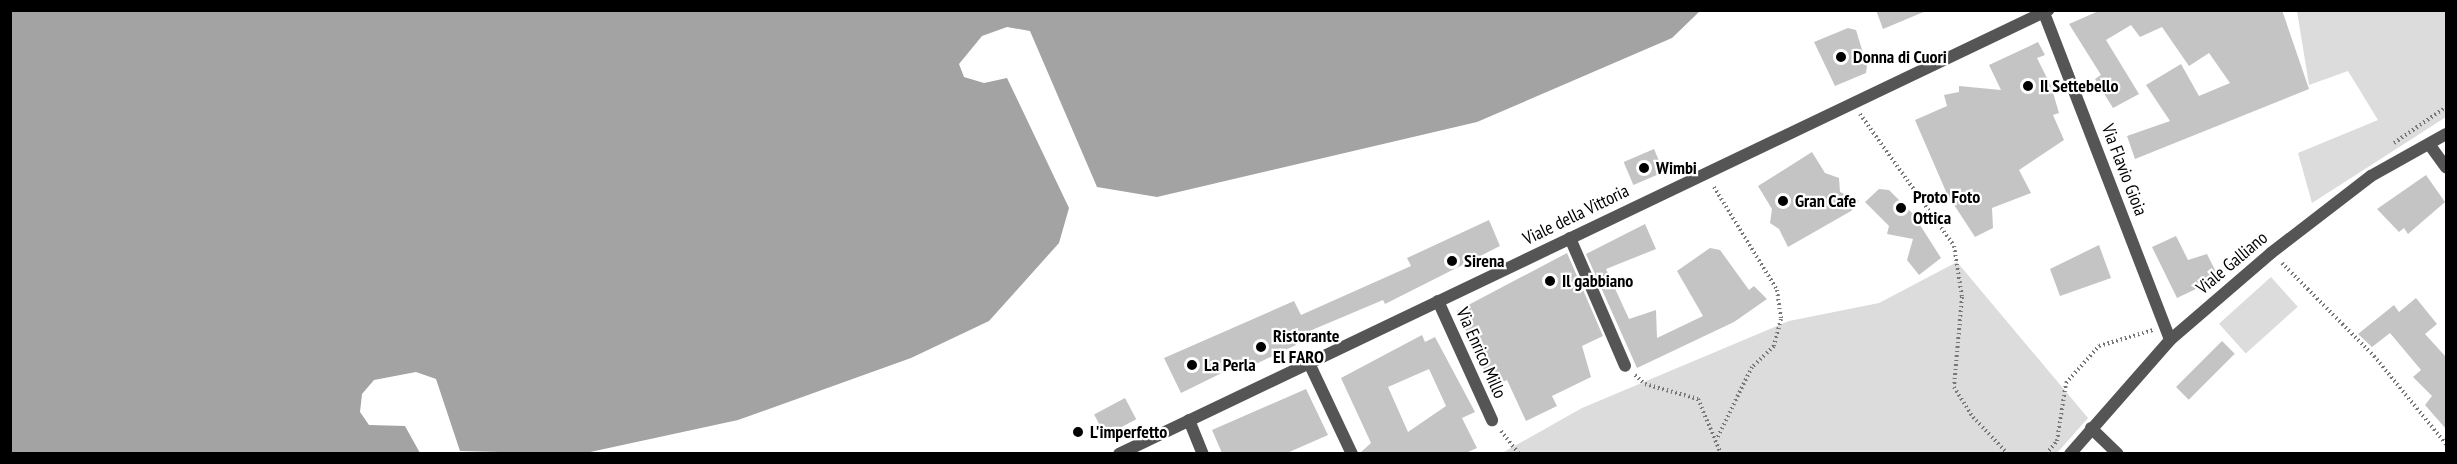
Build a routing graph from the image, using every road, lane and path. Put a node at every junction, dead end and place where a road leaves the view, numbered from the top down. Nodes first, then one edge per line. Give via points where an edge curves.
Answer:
1 (2046, 12) edge
2 (1853, 104) junction
3 (2446, 134) edge
4 (2429, 144) junction
5 (2446, 167) edge
6 (1705, 173) junction
7 (1570, 238) junction
8 (2271, 253) junction
9 (1438, 301) junction
10 (2164, 324) junction
11 (2170, 340) junction
12 (1309, 363) junction
13 (1625, 366) joint
14 (1189, 420) junction
15 (1492, 420) joint
16 (2091, 428) junction
17 (1717, 438) junction
18 (2446, 444) edge
19 (1119, 453) edge
20 (1203, 453) edge
21 (1353, 453) edge
22 (1519, 453) edge
23 (1721, 453) edge
24 (2008, 453) edge
25 (2046, 453) edge
26 (2070, 453) edge
27 (2118, 453) edge

1 - 2 street, Viale della Vittoria
1 - 10 street, Via Flavio Gioia
2 - 6 street, Viale della Vittoria
2 - 24 path via 1954,246 1962,297 1954,387 1973,417
3 - 4 street, Viale Galliano
4 - 5 street
4 - 8 street, Viale Galliano via 2371,176
6 - 7 street, Viale della Vittoria
6 - 17 path via 1777,290 1781,319 1774,346 1752,367
7 - 9 street, Viale della Vittoria
7 - 13 street
8 - 11 street, Viale Galliano
8 - 18 path via 2374,356
9 - 12 street, Viale della Vittoria
9 - 15 street, Via Enrico Millo
10 - 11 street, Via Flavio Gioia
10 - 25 path via 2100,346 2091,354 2066,383 2057,441
11 - 16 street, Viale Galliano
12 - 14 street, Viale della Vittoria
12 - 21 street
13 - 17 path via 1645,384 1698,399
14 - 19 street, Viale della Vittoria
14 - 20 street
15 - 22 path
16 - 26 street, Viale Galliano
16 - 27 street
17 - 23 path

